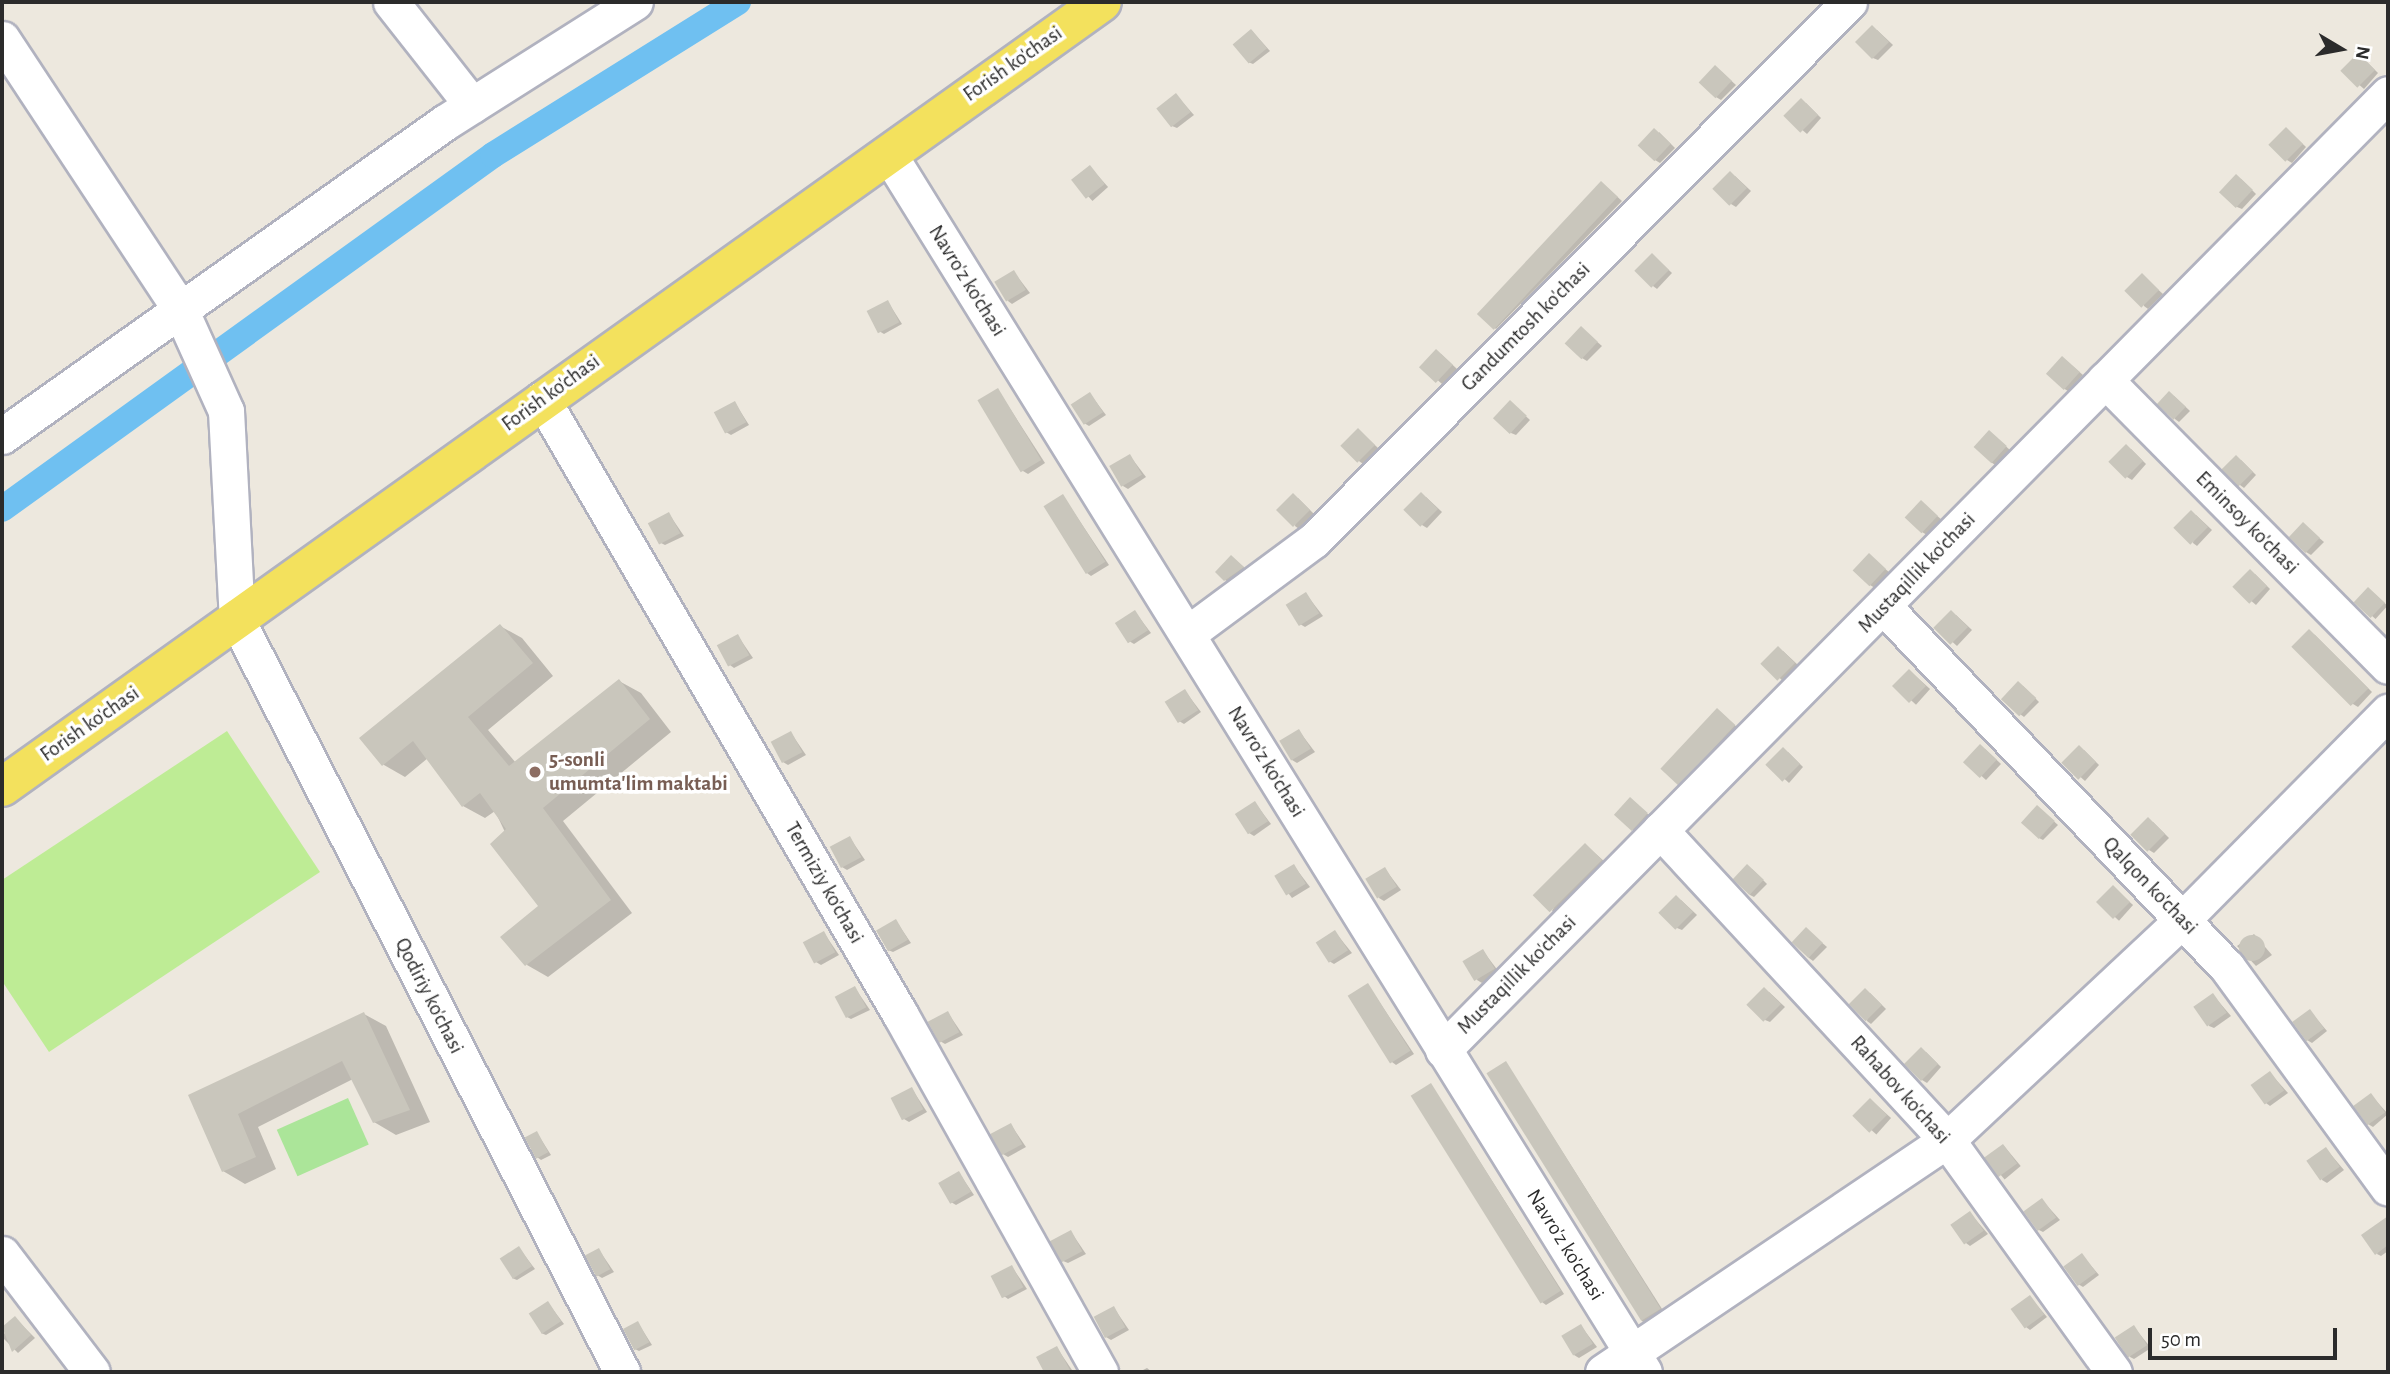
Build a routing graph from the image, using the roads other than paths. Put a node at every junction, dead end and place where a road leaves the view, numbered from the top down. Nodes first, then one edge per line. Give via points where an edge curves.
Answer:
1 (391, 2) edge
2 (635, 2) edge
3 (1102, 2) edge
4 (1849, 2) edge
5 (2, 39) edge
6 (2388, 93) edge
7 (472, 105) junction
8 (888, 153) junction
9 (180, 309) junction
10 (2105, 380) junction
11 (542, 399) junction
12 (2, 436) edge
13 (1884, 607) junction
14 (237, 620) junction
15 (1187, 634) junction
16 (2388, 666) edge
17 (2388, 712) edge
18 (2, 787) edge
19 (1660, 830) junction
20 (2182, 920) junction
21 (1443, 1050) junction
22 (1947, 1140) junction
23 (2388, 1188) edge
24 (2, 1254) edge
25 (1639, 1363) edge
26 (92, 1372) edge
27 (622, 1372) edge
28 (1100, 1372) edge
29 (1602, 1372) edge
30 (2114, 1372) edge

1 - 7 street
2 - 7 street
3 - 8 main road, Forish ko'chasi
4 - 15 street, Gandumtosh ko'chasi via 1314,540
5 - 9 street
6 - 10 street, Mustaqillik ko'chasi
7 - 9 street
8 - 11 main road, Forish ko'chasi
8 - 15 street, Navro'z ko'chasi
9 - 12 street
9 - 14 street via 226,411
10 - 13 street, Mustaqillik ko'chasi
10 - 16 street, Eminsoy ko'chasi
11 - 14 main road, Forish ko'chasi
11 - 28 street, Termiziy ko'chasi via 900,1014
13 - 19 street, Mustaqillik ko'chasi
13 - 20 street, Qalqon ko'chasi
14 - 18 main road, Forish ko'chasi
14 - 27 street, Qodiriy ko'chasi
15 - 21 street, Navro'z ko'chasi
17 - 20 street
19 - 21 street, Mustaqillik ko'chasi
19 - 22 street, Rahabov ko'chasi
20 - 22 street
20 - 23 street, Qalqon ko'chasi via 2227,967
21 - 25 street, Navro'z ko'chasi
22 - 25 street
22 - 30 street, Rahabov ko'chasi
24 - 26 street
25 - 29 street

